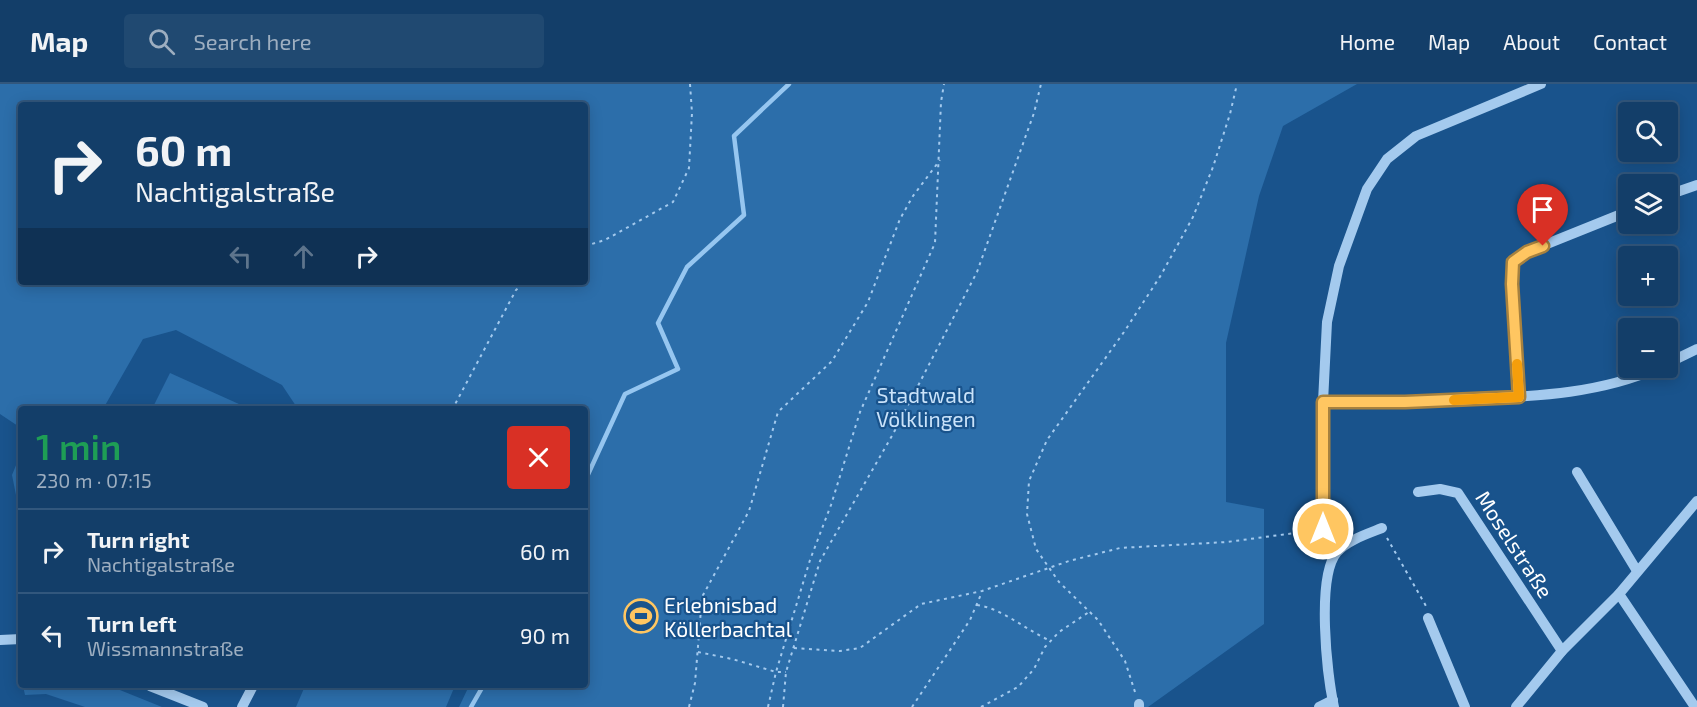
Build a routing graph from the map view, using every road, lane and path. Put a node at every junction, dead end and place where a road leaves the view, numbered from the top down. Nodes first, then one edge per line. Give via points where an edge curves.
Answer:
1 (690, 84) edge
2 (944, 84) edge
3 (1041, 84) edge
4 (1237, 84) edge
5 (1541, 84) edge
6 (940, 160) junction
7 (1697, 185) edge
8 (1678, 192) edge
9 (1618, 215) edge
10 (588, 245) edge
11 (522, 285) edge
12 (1697, 349) edge
13 (1678, 358) edge
14 (1632, 378) edge
15 (1519, 397) junction
16 (1323, 402) junction
17 (454, 406) edge
18 (1577, 471) dead end
19 (1418, 492) dead end
20 (1697, 501) edge
21 (1382, 528) joint
22 (1323, 529) joint
23 (1049, 568) junction
24 (1637, 571) junction
25 (982, 591) junction
26 (1619, 594) junction
27 (977, 605) junction
28 (1089, 612) junction
29 (1428, 618) joint
30 (18, 639) edge
31 (0, 640) edge
32 (1051, 641) junction
33 (794, 648) junction
34 (697, 651) junction
35 (1562, 651) junction
36 (776, 672) junction
37 (786, 672) junction
38 (155, 688) edge
39 (252, 688) edge
40 (1333, 704) edge
41 (1139, 705) edge
42 (203, 707) edge
43 (242, 707) edge
44 (689, 707) edge
45 (768, 707) edge
46 (783, 707) edge
47 (912, 707) edge
48 (981, 707) edge
49 (1319, 707) edge
50 (1465, 707) edge
51 (1516, 707) edge
52 (1695, 707) edge

1 - 10 path via 689,168 673,202 605,240
2 - 6 path
3 - 33 path via 976,272 893,434 820,561
4 - 23 path via 1213,167 1193,217 1124,332 1047,440 1029,481 1027,514 1036,549
5 - 16 street via 1416,136 1387,159 1367,189 1338,266 1327,322
6 - 34 path via 900,219 868,302 832,360 778,412 749,511 702,597
6 - 36 path via 935,243 860,412
7 - 8 street
9 - 15 street via 1527,252 1513,262
11 - 17 path
12 - 13 street
14 - 15 street via 1548,396
15 - 16 street
16 - 22 street
18 - 24 street
19 - 35 street, Moselstraße via 1440,489 1458,493
20 - 24 street
21 - 29 path via 1427,608
21 - 40 street via 1338,552 1330,566 1325,623
22 - 23 path via 1227,542 1120,548
23 - 25 path
23 - 28 path
24 - 26 street
25 - 27 path
25 - 33 path via 921,604 860,648
26 - 35 street
26 - 52 street
27 - 32 path via 989,606
27 - 47 path
28 - 32 path
28 - 41 path via 1125,661
29 - 50 street
30 - 31 street
32 - 48 path via 1018,687
33 - 37 path
34 - 36 path
34 - 44 path
35 - 51 street
36 - 37 path
36 - 45 path
37 - 46 path
38 - 42 street
39 - 43 street
40 - 49 street

